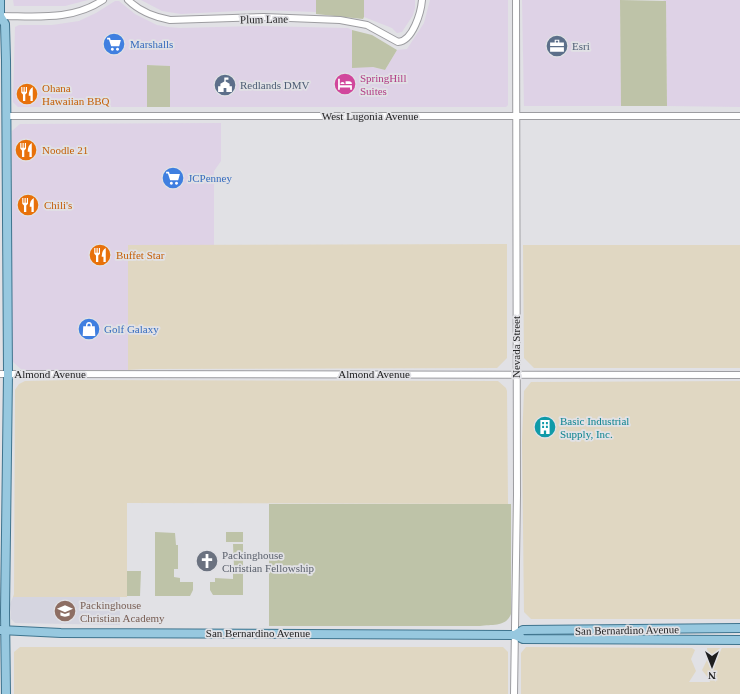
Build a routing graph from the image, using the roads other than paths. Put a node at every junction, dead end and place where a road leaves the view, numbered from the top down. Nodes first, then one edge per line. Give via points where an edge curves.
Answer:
1 (0, 0) edge
2 (103, 0) edge
3 (128, 0) edge
4 (422, 0) edge
5 (516, 0) edge
6 (0, 16) edge
7 (3, 116) edge
8 (740, 116) edge
9 (515, 117) junction
10 (4, 374) edge
11 (516, 374) junction
12 (740, 375) edge
13 (0, 543) edge
14 (6, 590) junction
15 (740, 628) edge
16 (3, 630) edge
17 (515, 635) junction
18 (740, 640) edge
19 (6, 694) edge
20 (514, 694) edge

1 - 6 main road
2 - 6 street via 73,14
3 - 4 street, Plum Lane via 142,11 170,20 264,17 340,20 367,26 401,42 407,38 416,24
5 - 9 street, Nevada Street
6 - 7 main road via 5,24
7 - 9 street, West Lugonia Avenue
7 - 10 main road
8 - 9 street, West Lugonia Avenue
9 - 11 street, Nevada Street
10 - 11 street, Almond Avenue
10 - 14 main road
11 - 12 street, Almond Avenue
11 - 17 street, Nevada Street
13 - 14 main road via 2,575
14 - 16 main road
15 - 17 main road, San Bernardino Avenue via 523,630
16 - 17 main road, San Bernardino Avenue via 61,633
16 - 19 main road
17 - 18 main road, San Bernardino Avenue via 523,639
17 - 20 street, Nevada Street

